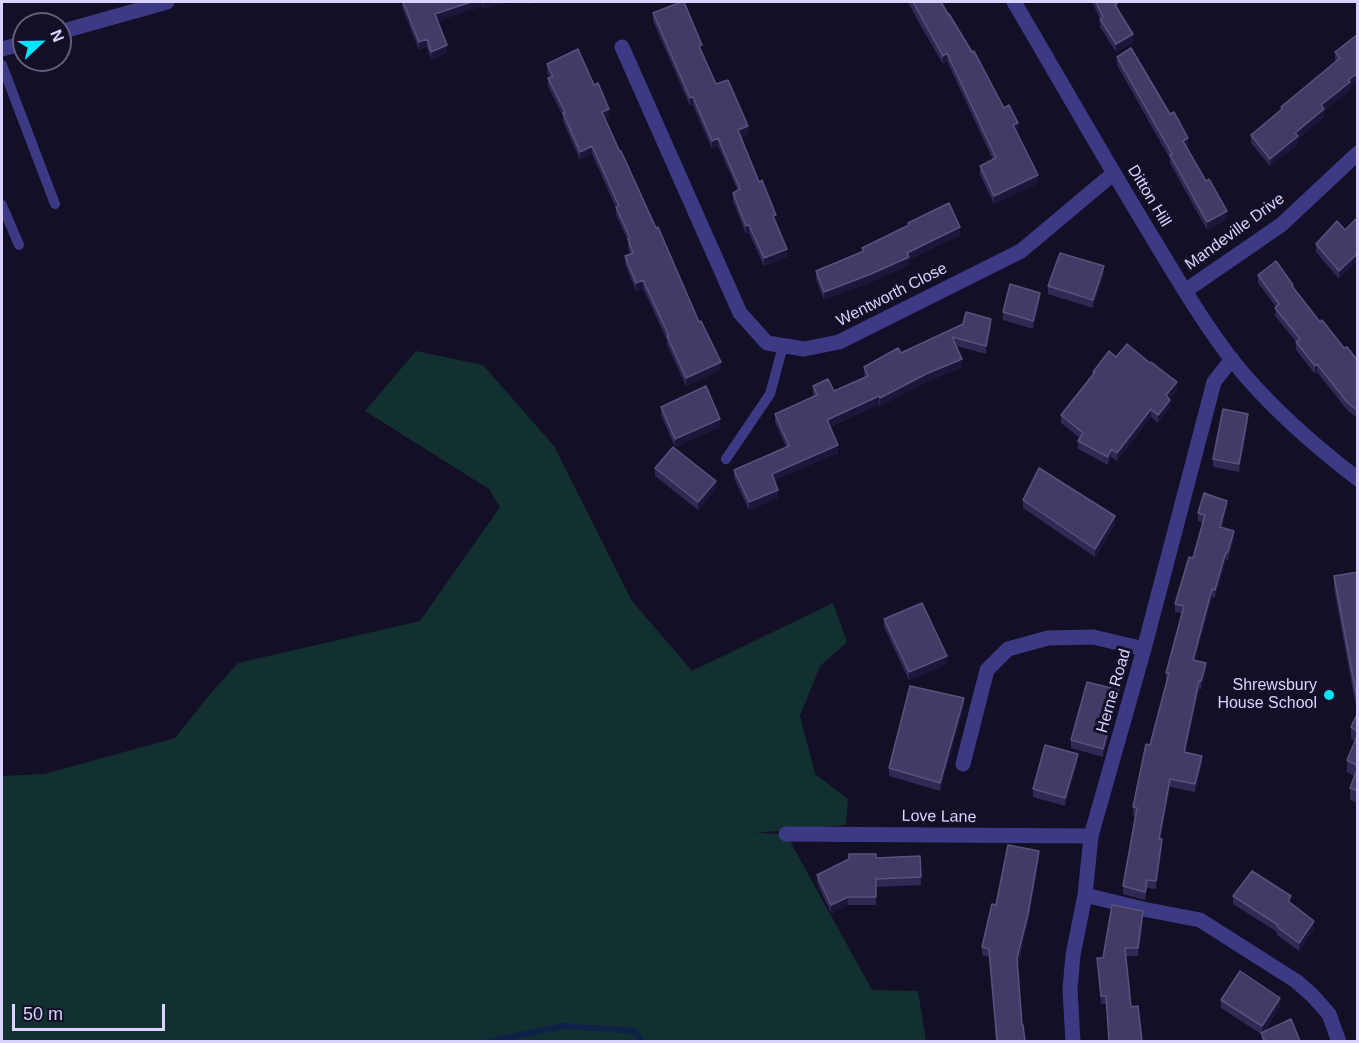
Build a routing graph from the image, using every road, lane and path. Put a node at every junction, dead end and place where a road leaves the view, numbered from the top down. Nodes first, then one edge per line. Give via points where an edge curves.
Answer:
1 (167, 2) edge
2 (1014, 2) edge
3 (72, 29) edge
4 (622, 47) dead end
5 (2, 65) edge
6 (1358, 153) edge
7 (1114, 173) junction
8 (55, 204) dead end
9 (2, 205) edge
10 (19, 245) dead end
11 (1185, 291) junction
12 (783, 346) junction
13 (1232, 359) junction
14 (726, 459) dead end
15 (1358, 479) edge
16 (1144, 649) junction
17 (963, 764) dead end
18 (786, 834) dead end
19 (1091, 836) junction
20 (1085, 895) junction
21 (1073, 1041) edge
22 (1339, 1041) edge

1 - 3 street
2 - 7 street, Ditton Hill
4 - 12 street, Wentworth Close via 740,313 767,343
5 - 8 lane
6 - 11 street, Mandeville Drive via 1281,225
7 - 11 street, Ditton Hill
7 - 12 street, Wentworth Close via 1021,251 839,342 804,350
9 - 10 lane
11 - 13 street, Ditton Hill
12 - 14 lane via 770,394
13 - 15 street, Ditton Hill via 1266,399 1317,448
13 - 16 street, Herne Road via 1214,382
16 - 17 street via 1093,637 1048,638 1008,649 987,670
16 - 19 street, Herne Road
18 - 19 street, Love Lane
19 - 20 street, Herne Road
20 - 21 street, Herne Road via 1070,989
20 - 22 street via 1200,920 1296,981 1329,1014

